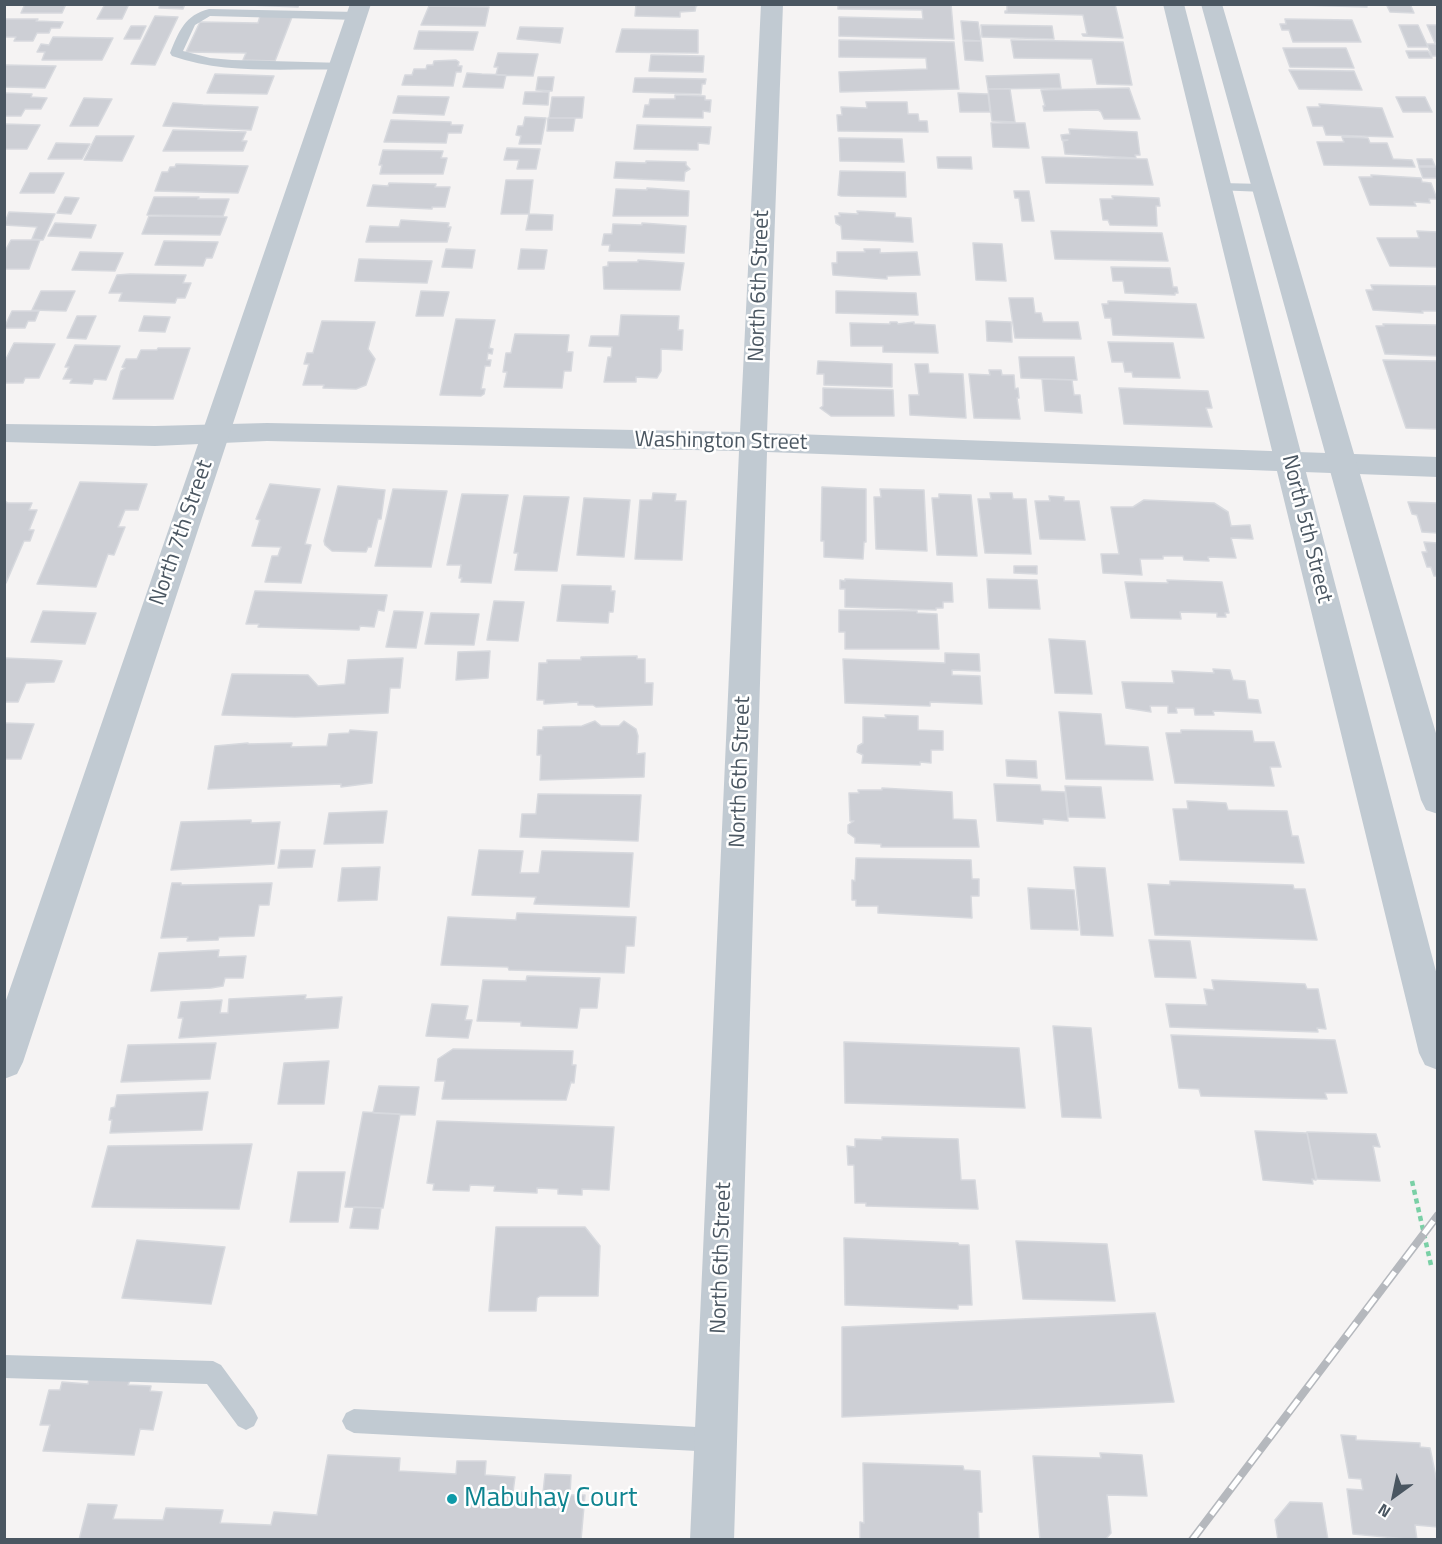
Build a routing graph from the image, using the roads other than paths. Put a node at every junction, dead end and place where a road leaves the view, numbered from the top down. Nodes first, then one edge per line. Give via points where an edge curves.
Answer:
1 (772, 4) edge
2 (1173, 4) edge
3 (1211, 4) edge
4 (359, 10) edge
5 (340, 66) junction
6 (1221, 187) junction
7 (1264, 188) junction
8 (4, 433) edge
9 (215, 434) junction
10 (753, 442) junction
11 (1290, 463) junction
12 (1344, 465) junction
13 (1437, 467) edge
14 (1437, 800) edge
15 (1435, 1035) edge
16 (4, 1062) edge
17 (4, 1366) edge
18 (246, 1418) dead end
19 (354, 1421) dead end
20 (716, 1440) junction
21 (712, 1539) edge

1 - 10 street, North 6th Street
2 - 6 street, North 5th Street
3 - 7 street
4 - 5 street, North 7th Street
4 - 5 lane via 208,12 189,21 176,53 228,63
5 - 9 street, North 7th Street
6 - 7 lane
6 - 11 street, North 5th Street
7 - 12 street
8 - 9 street, Washington Street
9 - 10 street, Washington Street
9 - 16 street, North 7th Street
10 - 11 street, Washington Street
10 - 20 street, North 6th Street
11 - 12 street, Washington Street
11 - 15 street, North 5th Street
12 - 13 street, Washington Street
12 - 14 street
17 - 18 lane via 213,1373
19 - 20 lane
20 - 21 street, North 6th Street

